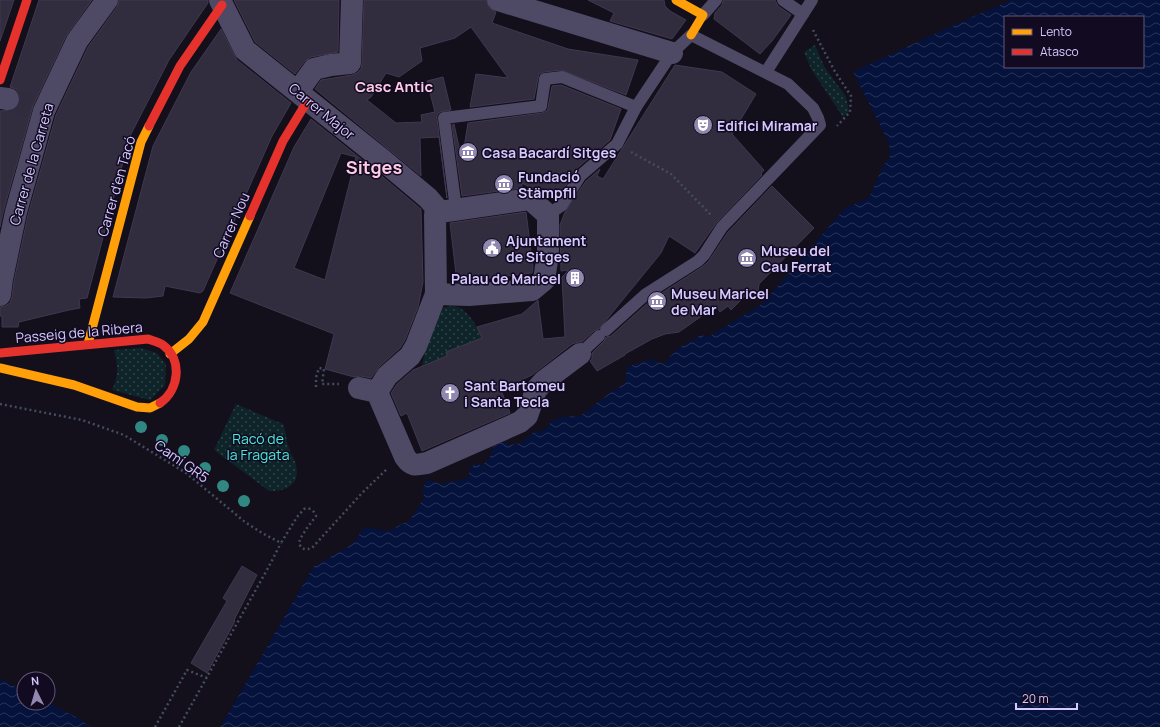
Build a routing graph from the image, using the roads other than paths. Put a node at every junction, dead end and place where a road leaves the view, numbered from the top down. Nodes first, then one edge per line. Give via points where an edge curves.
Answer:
1 (27, 0) edge
2 (107, 0) edge
3 (352, 0) edge
4 (498, 0) edge
5 (676, 0) edge
6 (716, 0) edge
7 (784, 0) edge
8 (812, 0) edge
9 (221, 3) edge
10 (803, 14) junction
11 (703, 15) junction
12 (691, 35) junction
13 (672, 53) junction
14 (766, 72) junction
15 (3, 92) edge
16 (303, 95) junction
17 (636, 107) junction
18 (448, 211) junction
19 (548, 216) junction
20 (436, 294) junction
21 (0, 295) edge
22 (88, 344) junction
23 (0, 353) edge
24 (170, 354) junction
25 (580, 354) joint
26 (0, 368) edge

1 - 15 street
2 - 21 street, Carrer de la Carreta via 77,41 41,110 16,212
3 - 16 street via 350,63 314,70
4 - 13 street
5 - 11 street
6 - 11 lane
7 - 10 lane
8 - 10 lane
9 - 16 street, Carrer Major via 244,50
9 - 22 street, Carrer d'en Tacó via 180,66 142,142
10 - 14 lane
11 - 12 street
12 - 13 lane
12 - 14 lane
13 - 17 lane
14 - 25 lane via 788,84 803,98 813,108 820,125 722,226 700,259 646,294
16 - 18 street, Carrer Major via 428,198
16 - 24 street, Carrer Nou via 203,322 189,339
17 - 18 lane via 562,77 545,79 541,106 444,118
17 - 19 lane via 617,144 580,176 562,205
18 - 19 street via 530,199
18 - 20 street via 435,215
19 - 20 street via 548,254 544,280 532,290 469,295
20 - 25 street via 410,356 368,390 409,463 427,463 520,422 527,416 536,390
22 - 23 street, Passeig de la Ribera
22 - 24 street, Passeig de la Ribera via 148,339 164,345
24 - 26 street via 174,358 177,378 173,391 163,402 149,408 129,404 96,391

